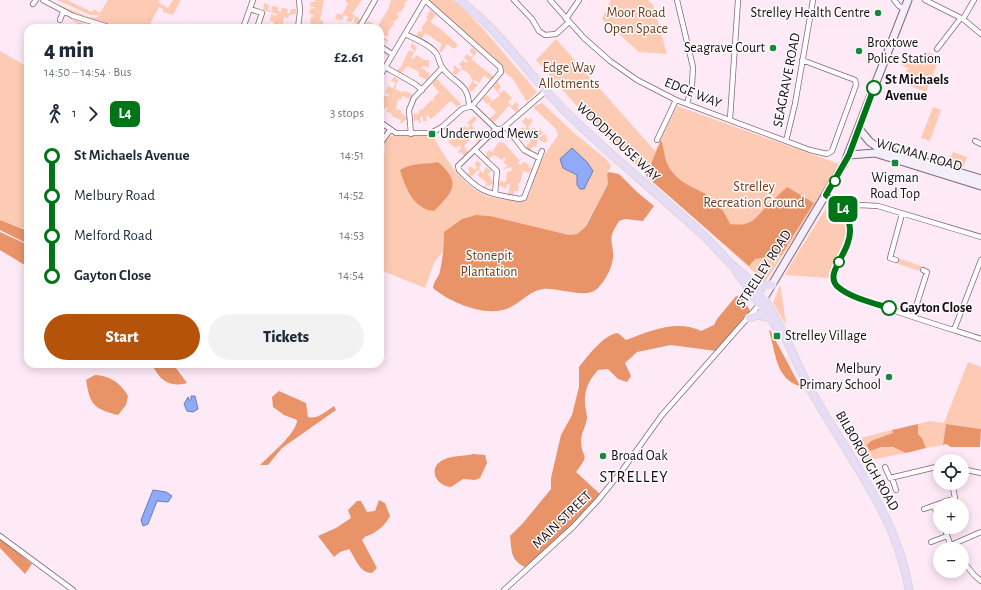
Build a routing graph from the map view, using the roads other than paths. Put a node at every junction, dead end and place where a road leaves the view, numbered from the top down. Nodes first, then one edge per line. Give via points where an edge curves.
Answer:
1 (44, 0) edge
2 (253, 0) edge
3 (299, 0) edge
4 (375, 0) edge
5 (425, 0) edge
6 (460, 0) edge
7 (514, 0) edge
8 (550, 0) edge
9 (579, 0) edge
10 (676, 0) edge
11 (738, 0) edge
12 (812, 0) edge
13 (894, 0) edge
14 (908, 0) edge
15 (925, 0) edge
16 (974, 0) edge
17 (250, 9) junction
18 (905, 9) junction
19 (63, 12) junction
20 (962, 19) junction
21 (60, 20) dead end
22 (567, 20) junction
23 (97, 24) edge
24 (244, 24) edge
25 (258, 24) edge
26 (298, 24) edge
27 (362, 24) edge
28 (405, 34) junction
29 (981, 34) edge
30 (384, 49) edge
31 (937, 49) dead end
32 (392, 54) junction
33 (802, 60) junction
34 (385, 67) joint
35 (442, 68) junction
36 (422, 90) junction
37 (546, 91) junction
38 (676, 100) junction
39 (687, 104) junction
40 (470, 106) junction
41 (730, 119) junction
42 (384, 125) edge
43 (506, 127) junction
44 (496, 129) junction
45 (859, 129) junction
46 (390, 130) junction
47 (410, 134) junction
48 (384, 138) edge
49 (656, 140) dead end
50 (786, 141) junction
51 (974, 141) dead end
52 (981, 144) edge
53 (475, 150) junction
54 (542, 151) dead end
55 (849, 155) junction
56 (539, 158) junction
57 (980, 180) edge
58 (495, 194) junction
59 (826, 195) junction
60 (844, 210) junction
61 (902, 214) junction
62 (981, 237) edge
63 (896, 260) dead end
64 (981, 260) edge
65 (730, 263) junction
66 (924, 270) dead end
67 (749, 279) junction
68 (772, 285) junction
69 (761, 302) junction
70 (913, 316) junction
71 (749, 318) junction
72 (768, 318) junction
73 (954, 330) junction
74 (782, 334) junction
75 (981, 339) edge
76 (672, 402) joint
77 (885, 467) dead end
78 (933, 468) edge
79 (969, 471) edge
80 (981, 473) edge
81 (892, 478) junction
82 (896, 490) dead end
83 (933, 506) edge
84 (924, 509) dead end
85 (981, 532) edge
86 (0, 536) edge
87 (947, 536) joint
88 (931, 542) dead end
89 (950, 542) edge
90 (962, 542) edge
91 (969, 569) edge
92 (981, 580) edge
93 (909, 588) edge
94 (73, 590) edge
95 (504, 590) edge

1 - 19 street
2 - 17 street
3 - 26 street
4 - 27 street
5 - 28 street
5 - 40 street via 501,70 496,79
6 - 37 main road, WOODHOUSE WAY via 480,17
7 - 22 street via 545,35 556,34
8 - 22 street, EDGE WAY
9 - 22 street
10 - 39 street via 693,67
11 - 41 street
12 - 33 street, SEAGRAVE ROAD
13 - 18 street
14 - 18 main road, STRELLEY ROAD
15 - 20 street
16 - 20 street
17 - 24 street
17 - 25 street via 262,13
18 - 45 main road, STRELLEY ROAD
19 - 21 street
19 - 23 street
20 - 29 street
20 - 31 street
22 - 38 street, EDGE WAY via 610,61 634,78
28 - 32 street
28 - 35 street via 437,54
30 - 32 street
32 - 34 street
33 - 50 street, SEAGRAVE ROAD via 790,132
33 - 50 street, EDGE WAY via 855,80 856,85 832,151 826,154
34 - 36 street
35 - 36 street via 432,76
35 - 40 street via 467,92
36 - 47 street via 414,98 409,110
37 - 43 street
37 - 65 main road, WOODHOUSE WAY via 624,167 700,232
38 - 39 street, EDGE WAY
38 - 49 street
39 - 41 street, EDGE WAY
40 - 44 street
40 - 47 street via 462,109 436,131
41 - 50 street, EDGE WAY
42 - 46 street
43 - 44 street
43 - 56 street via 524,150
44 - 53 street
45 - 55 main road, STRELLEY ROAD
45 - 57 main road, WIGMAN ROAD via 879,148
46 - 47 street
46 - 48 street
51 - 52 street
53 - 58 street via 497,171
53 - 58 street via 458,168 479,190
54 - 56 street
55 - 57 main road, WIGMAN ROAD via 875,152
55 - 59 main road, STRELLEY ROAD
56 - 58 street via 524,198
59 - 60 street
59 - 68 main road, STRELLEY ROAD
60 - 61 street via 869,205
60 - 70 street via 850,237 846,251 833,272 835,284 846,292
61 - 62 street
61 - 63 street via 890,258
64 - 73 street
65 - 67 main road, WOODHOUSE WAY
65 - 69 main road, WOODHOUSE WAY
66 - 70 street via 927,272
67 - 68 main road via 763,286
67 - 69 main road, WOODHOUSE WAY
68 - 69 main road, STRELLEY ROAD
69 - 71 street, STRELLEY ROAD
69 - 72 main road, BILBOROUGH ROAD
69 - 74 main road, BILBOROUGH ROAD via 774,314
70 - 73 street
71 - 72 main road via 758,315
71 - 76 street, STRELLEY ROAD
72 - 74 main road, BILBOROUGH ROAD
73 - 75 street
74 - 93 main road, BILBOROUGH ROAD via 810,388 873,494 894,539
76 - 95 street, MAIN STREET via 621,472 593,505 573,527
77 - 81 street
78 - 81 street
79 - 80 street
81 - 82 street
83 - 84 street
85 - 90 street
86 - 94 street
87 - 88 street
87 - 89 street
91 - 92 street

